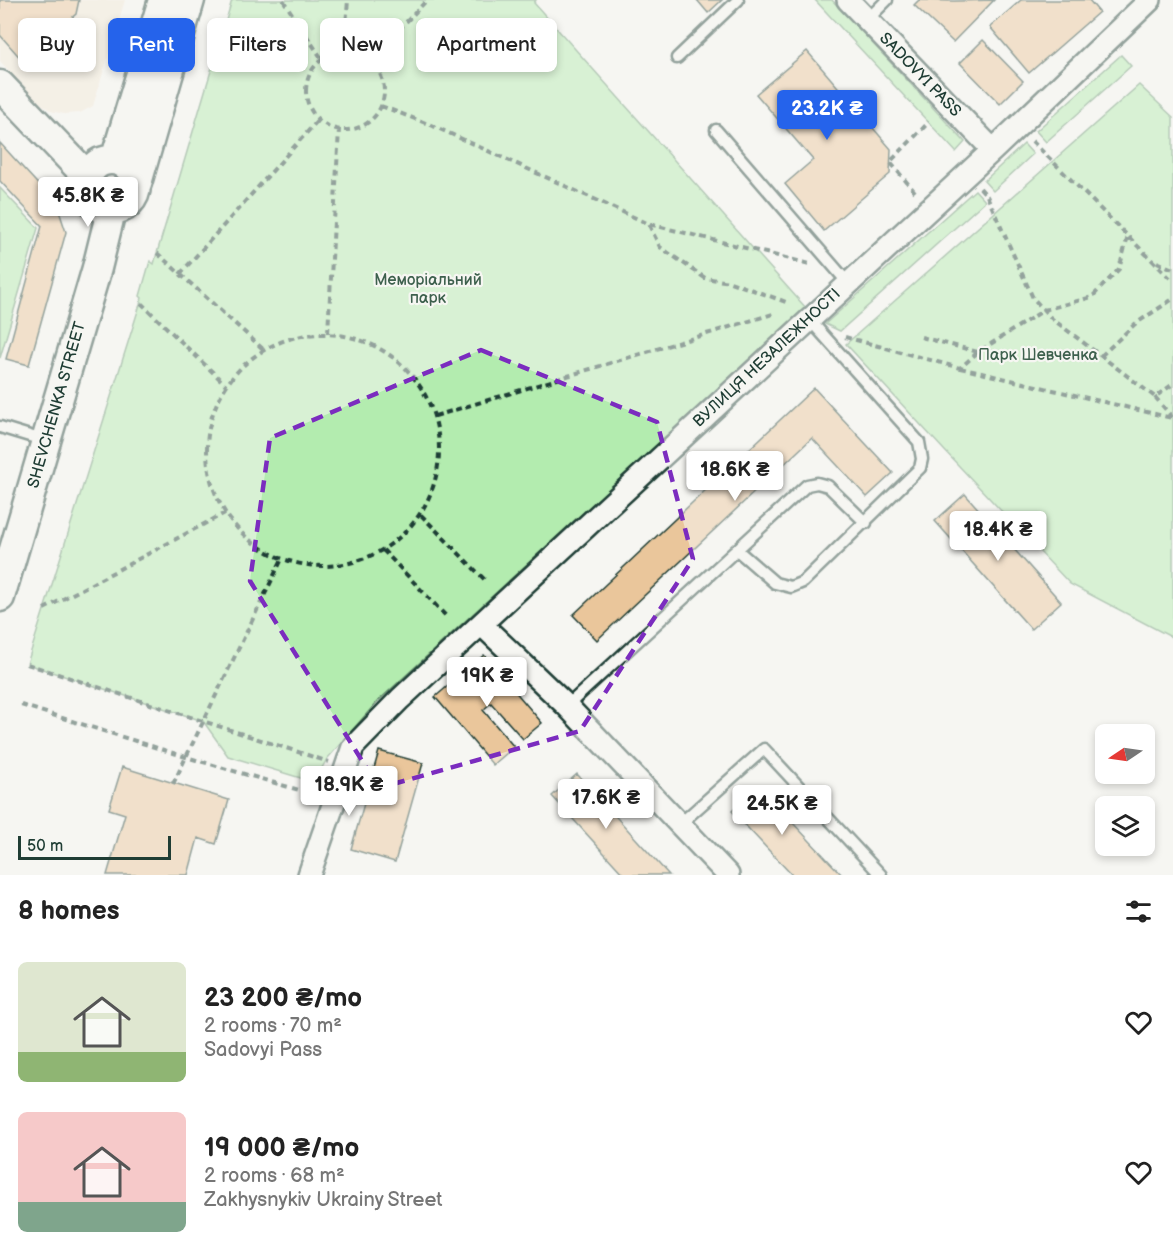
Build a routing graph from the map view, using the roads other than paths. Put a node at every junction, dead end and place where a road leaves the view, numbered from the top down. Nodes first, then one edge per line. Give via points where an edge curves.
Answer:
1 (163, 0) edge
2 (190, 0) edge
3 (738, 0) edge
4 (848, 0) edge
5 (886, 0) edge
6 (1150, 0) edge
7 (867, 20) junction
8 (678, 58) dead end
9 (0, 85) edge
10 (716, 130) dead end
11 (993, 150) junction
12 (115, 160) junction
13 (87, 176) junction
14 (136, 183) junction
15 (111, 211) junction
16 (842, 277) junction
17 (809, 319) junction
18 (0, 427) edge
19 (46, 441) junction
20 (866, 522) junction
21 (737, 550) junction
22 (0, 597) edge
23 (481, 624) junction
24 (567, 706) junction
25 (680, 824) junction
26 (309, 875) edge
27 (728, 875) edge
28 (881, 875) edge

1 - 12 main road
2 - 14 main road
3 - 8 lane
4 - 7 street, SADOVYI PASS
5 - 7 lane
6 - 11 street, ВУЛИЦЯ НЕЗАЛЕЖНОСТІ
7 - 11 street, SADOVYI PASS
9 - 13 main road
10 - 16 lane
11 - 16 street, ВУЛИЦЯ НЕЗАЛЕЖНОСТІ
12 - 13 main road via 98,163
12 - 14 main road via 130,168
13 - 15 main road via 86,193 90,200
14 - 15 main road via 136,192 126,206
15 - 19 main road, SHEVCHENKA STREET
16 - 17 street, ВУЛИЦЯ НЕЗАЛЕЖНОСТІ
17 - 20 lane via 919,442 920,468
17 - 23 street, ВУЛИЦЯ НЕЗАЛЕЖНОСТІ
18 - 19 lane
19 - 22 main road, SHEVCHENKA STREET
20 - 21 lane via 803,582 791,587 775,583
20 - 21 lane via 828,486 807,485
21 - 24 lane
23 - 24 street
23 - 26 street, ВУЛИЦЯ НЕЗАЛЕЖНОСТІ via 352,747
24 - 25 street
25 - 27 street
25 - 28 lane via 764,749

